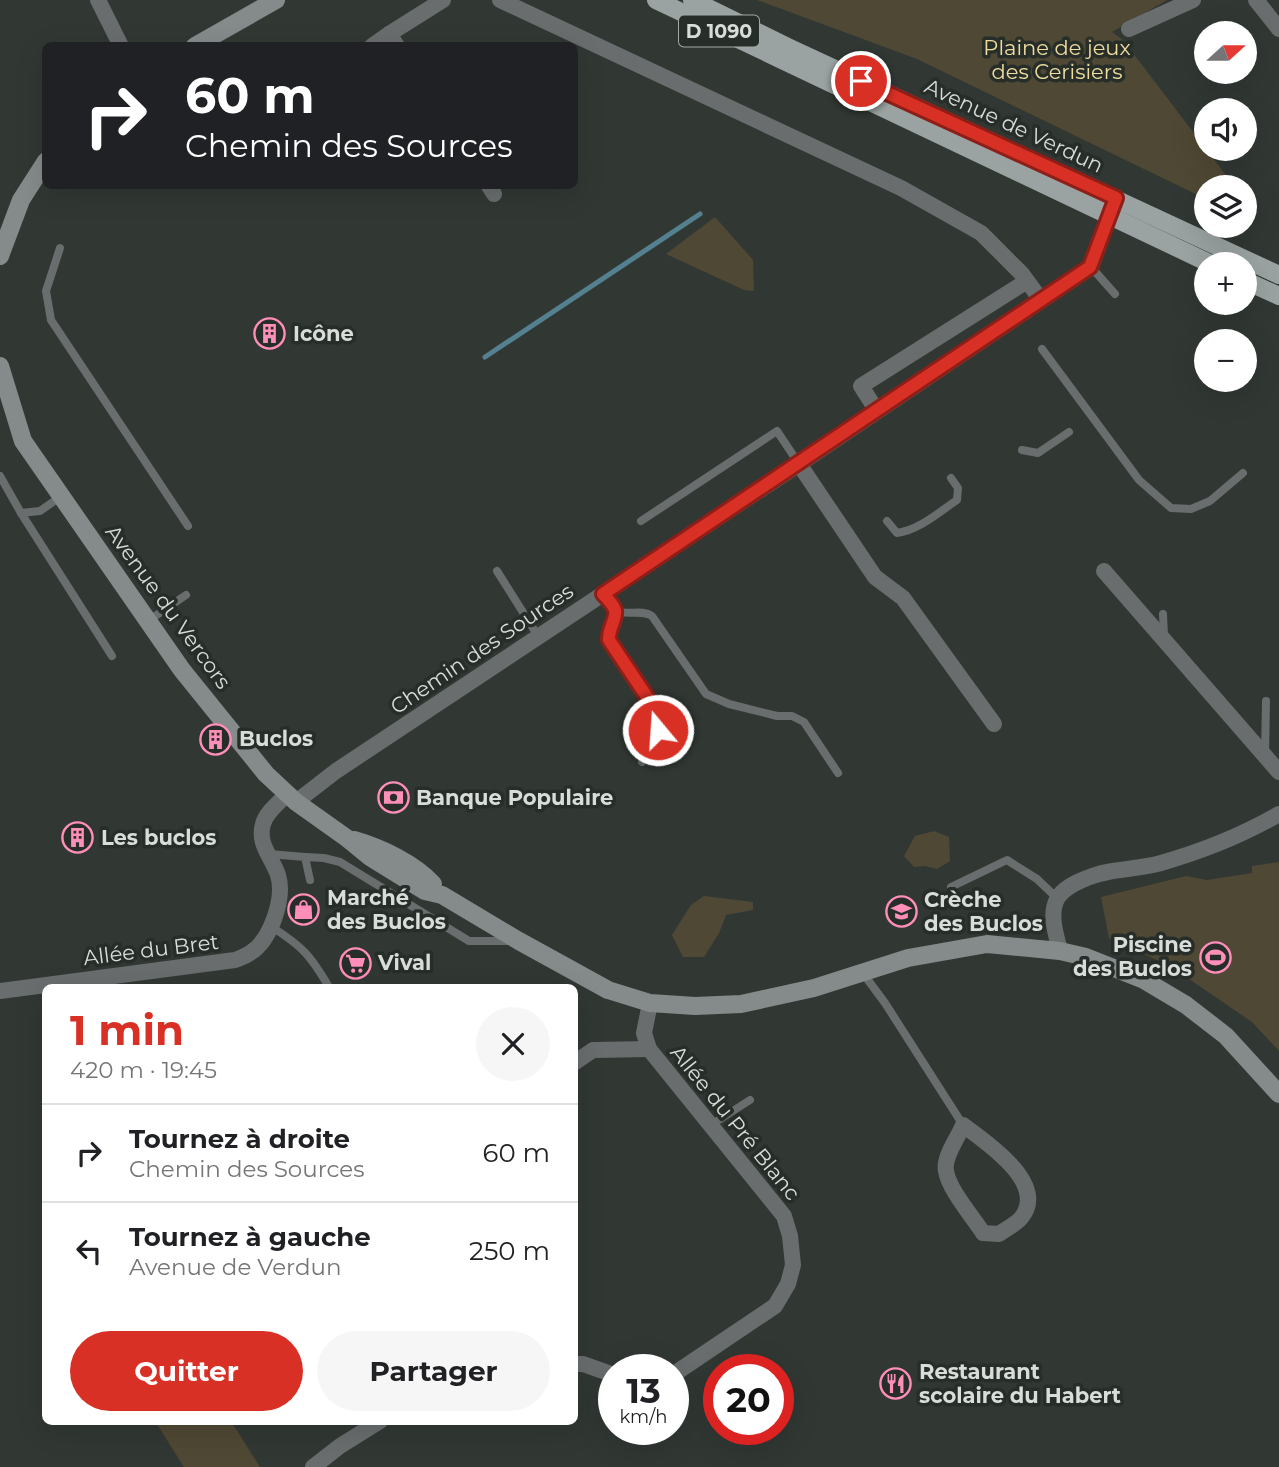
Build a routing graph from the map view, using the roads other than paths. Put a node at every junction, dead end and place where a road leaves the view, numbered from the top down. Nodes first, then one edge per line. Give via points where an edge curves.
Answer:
1 (98, 0) edge
2 (276, 0) edge
3 (443, 0) edge
4 (500, 0) edge
5 (656, 0) edge
6 (692, 0) edge
7 (1193, 0) edge
8 (1256, 0) edge
9 (1279, 29) edge
10 (1129, 30) dead end
11 (393, 40) edge
12 (119, 42) edge
13 (202, 42) edge
14 (42, 167) edge
15 (1116, 198) junction
16 (1109, 215) junction
17 (60, 248) dead end
18 (1194, 255) edge
19 (0, 256) edge
20 (1090, 267) junction
21 (1279, 275) edge
22 (1027, 281) junction
23 (1257, 286) edge
24 (1115, 294) dead end
25 (1279, 296) edge
26 (1041, 300) junction
27 (1042, 349) dead end
28 (0, 366) edge
29 (877, 411) junction
30 (1069, 432) dead end
31 (1022, 450) dead end
32 (799, 464) junction
33 (1243, 473) dead end
34 (0, 476) edge
35 (951, 478) dead end
36 (60, 497) junction
37 (21, 513) junction
38 (641, 521) dead end
39 (887, 521) dead end
40 (188, 526) dead end
41 (497, 570) dead end
42 (1104, 571) dead end
43 (603, 594) junction
44 (186, 596) dead end
45 (615, 610) junction
46 (1163, 614) dead end
47 (148, 621) junction
48 (538, 636) junction
49 (1165, 640) junction
50 (112, 656) dead end
51 (1266, 701) dead end
52 (994, 724) dead end
53 (1265, 757) junction
54 (642, 762) dead end
55 (1279, 772) edge
56 (838, 773) dead end
57 (291, 798) junction
58 (1279, 814) edge
59 (266, 854) junction
60 (305, 857) junction
61 (310, 880) dead end
62 (951, 887) dead end
63 (1058, 898) junction
64 (272, 927) junction
65 (519, 942) junction
66 (1060, 951) junction
67 (862, 972) junction
68 (48, 984) edge
69 (327, 984) edge
70 (42, 985) edge
71 (0, 990) edge
72 (650, 1003) junction
73 (649, 1049) junction
74 (578, 1060) edge
75 (1279, 1094) edge
76 (750, 1100) dead end
77 (711, 1125) junction
78 (963, 1125) junction
79 (578, 1364) edge
80 (689, 1364) edge
81 (598, 1369) edge
82 (374, 1425) edge
83 (313, 1467) edge

1 - 12 street
2 - 13 street
3 - 11 street
4 - 22 street via 901,188 981,233
5 - 16 main road, Avenue de Verdun / D 1090
6 - 15 main road, Avenue de Verdun / D 1090
7 - 10 street
8 - 9 street
14 - 19 street via 21,200
15 - 16 street
15 - 21 main road, Avenue de Verdun / D 1090
16 - 18 main road, Avenue de Verdun / D 1090
16 - 20 street
17 - 40 lane via 46,291 51,320
20 - 24 lane
20 - 26 street, Chemin des Sources
22 - 26 street
22 - 29 street via 861,386
23 - 25 main road
26 - 29 street, Chemin des Sources
27 - 33 lane via 1139,480 1171,508 1191,509 1210,501
28 - 36 street, Avenue du Vercors via 23,441
29 - 32 street, Chemin des Sources
30 - 31 lane via 1038,453
32 - 38 lane via 777,431
32 - 43 street, Chemin des Sources
32 - 52 street via 875,577 903,598
34 - 37 lane
35 - 39 lane via 958,488 957,500 908,531 897,533
36 - 37 lane via 40,511
36 - 47 street, Avenue du Vercors
37 - 50 lane
41 - 48 lane
42 - 49 street
43 - 45 lane
43 - 48 street, Chemin des Sources
44 - 47 lane
45 - 54 lane via 609,640 659,721
45 - 56 lane via 645,611 652,616 700,686 715,699 804,722
46 - 49 lane
47 - 57 street, Avenue du Vercors via 265,774
48 - 57 street, Chemin des Sources
49 - 53 street
51 - 53 lane
53 - 55 street
57 - 59 street, Allée du Bret via 263,820
57 - 65 street, Avenue du Vercors via 370,857
58 - 63 street via 1238,837 1159,864 1091,876 1066,888
59 - 60 lane
59 - 64 street, Allée du Bret via 278,875 280,897
60 - 61 lane
60 - 65 lane via 340,862 470,941
62 - 63 lane via 1007,860
63 - 66 street via 1053,913
64 - 68 street, Allée du Bret via 252,952 235,960
64 - 69 lane via 299,945
65 - 72 street, Avenue du Vercors via 608,990
66 - 67 street, Avenue du Vercors via 987,944 908,958
66 - 75 street, Avenue du Vercors via 1113,966 1186,1005 1226,1035
67 - 72 street, Avenue du Vercors via 741,1004
67 - 78 lane
70 - 71 street, Allée du Bret
72 - 73 street, Allée du Pré Blanc via 644,1032
73 - 74 street, Allée du Pré Blanc via 593,1050
73 - 77 street, Allée du Pré Blanc
76 - 77 lane
77 - 80 street, Allée du Pré Blanc via 784,1216 793,1265 775,1306
78 - 78 street via 994,1148 1025,1181 1028,1198 1022,1217 999,1234 983,1233 946,1170
79 - 81 street
82 - 83 street

